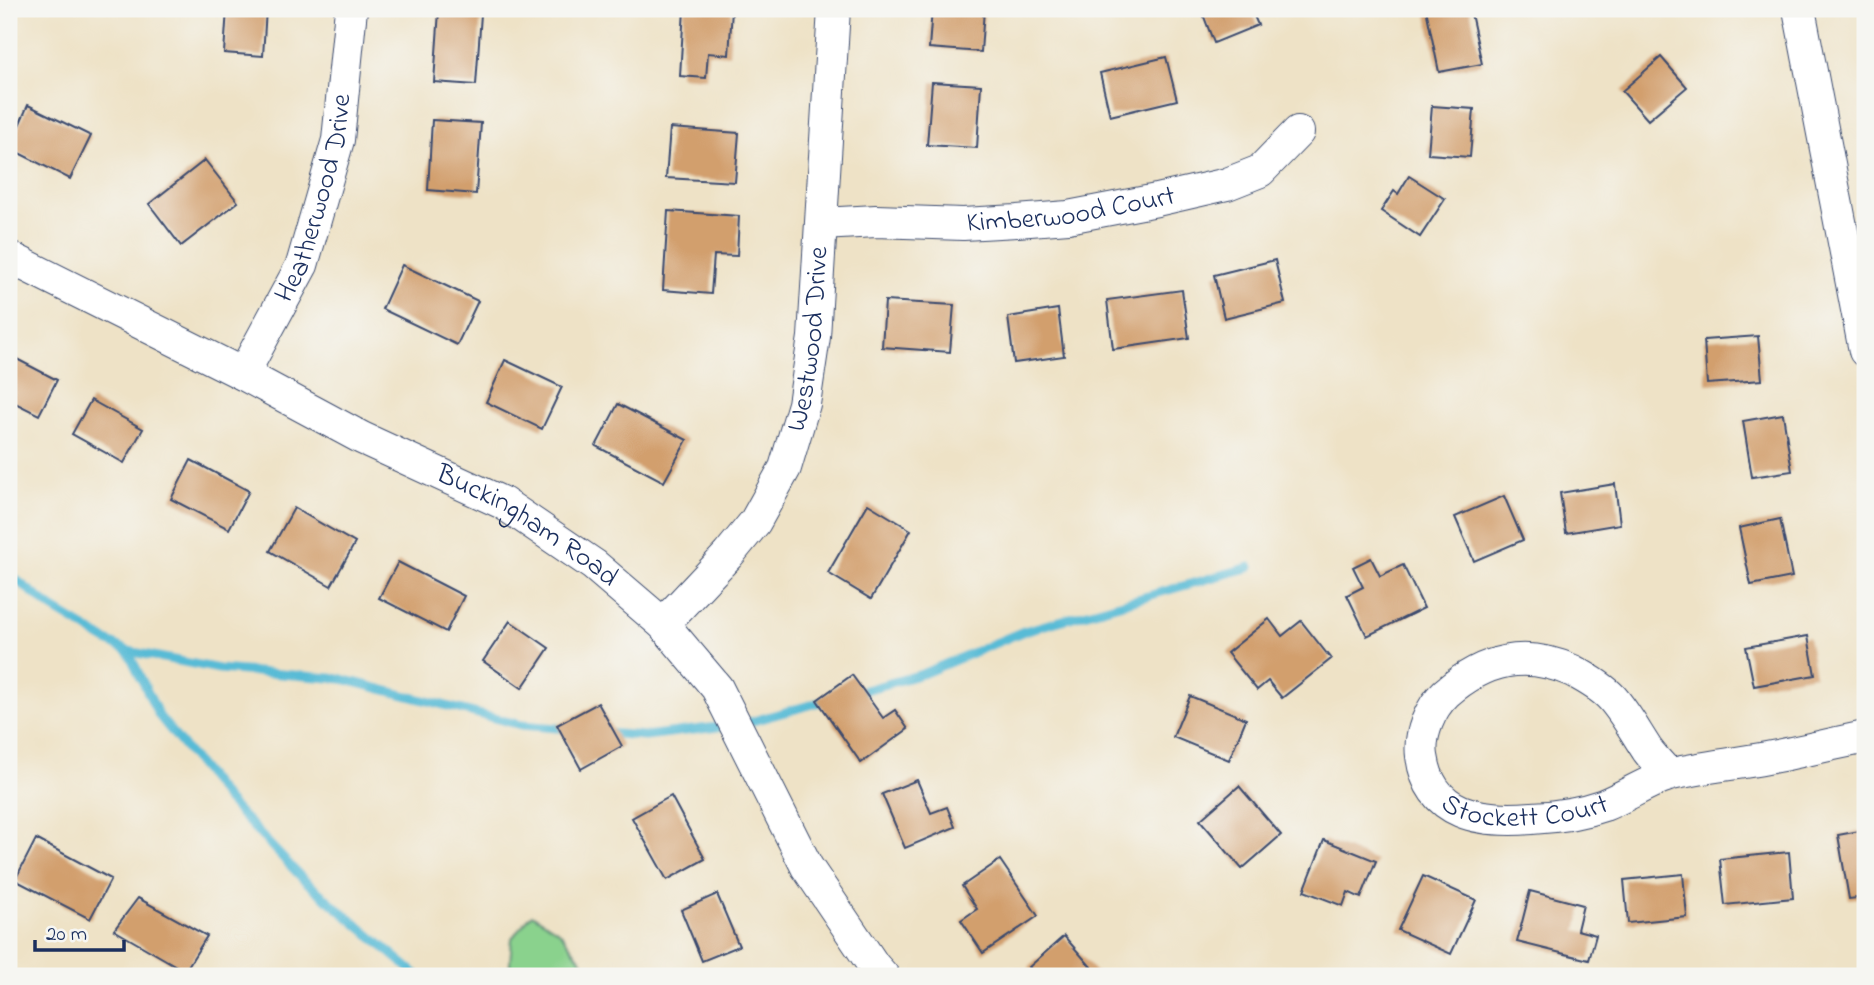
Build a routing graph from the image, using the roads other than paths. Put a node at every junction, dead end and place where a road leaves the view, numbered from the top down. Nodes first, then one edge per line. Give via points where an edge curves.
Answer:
1 (351, 9) edge
2 (834, 9) edge
3 (1799, 9) edge
4 (1298, 132) dead end
5 (822, 224) junction
6 (9, 257) edge
7 (1865, 351) edge
8 (243, 374) junction
9 (663, 624) junction
10 (1865, 737) edge
11 (1669, 775) junction
12 (883, 976) edge

1 - 8 street, Heatherwood Drive via 338,140 302,265
2 - 5 street, Westwood Drive
3 - 7 street
4 - 5 street, Kimberwood Court via 1260,171 1227,184 1157,200 1030,220
5 - 9 street, Westwood Drive via 804,404 785,468 755,522
6 - 8 street, Buckingham Road
8 - 9 street, Buckingham Road via 362,438 503,503 594,565
9 - 12 street, Buckingham Road via 717,688 807,867
10 - 11 street, Stockett Court
11 - 11 street, Stockett Court via 1604,805 1573,813 1493,820 1471,816 1440,798 1427,779 1423,734 1443,696 1493,663 1521,659 1557,664 1611,696

